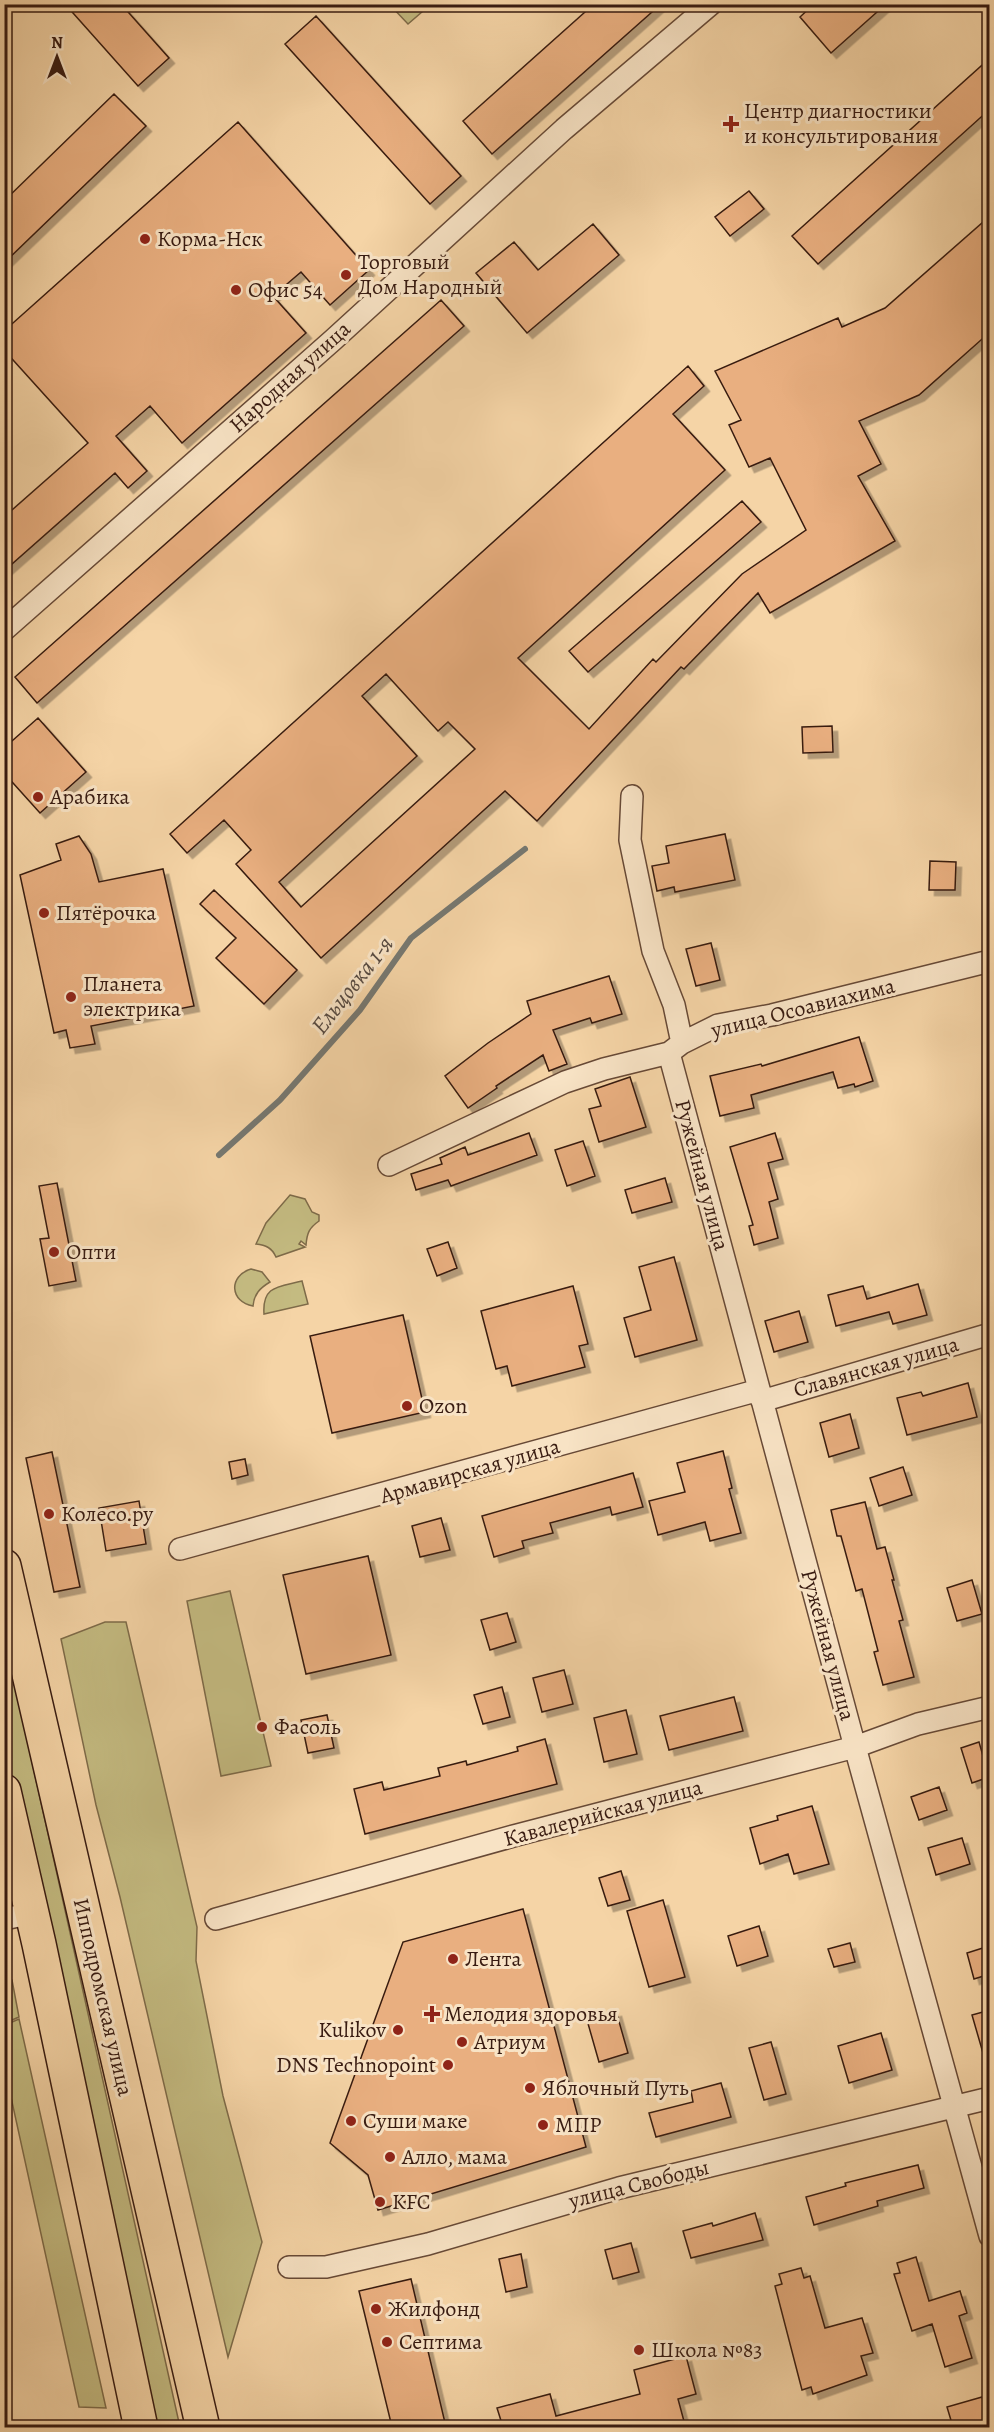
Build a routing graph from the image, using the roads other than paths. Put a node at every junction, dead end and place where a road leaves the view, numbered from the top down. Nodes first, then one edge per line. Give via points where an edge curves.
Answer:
1 (711, 4) edge
2 (4, 630) edge
3 (632, 796) dead end
4 (990, 961) edge
5 (676, 1048) junction
6 (389, 1165) dead end
7 (990, 1334) edge
8 (761, 1395) junction
9 (180, 1549) dead end
10 (4, 1566) edge
11 (990, 1707) edge
12 (855, 1747) junction
13 (4, 1791) edge
14 (19, 1916) edge
15 (216, 1919) dead end
16 (990, 2098) edge
17 (955, 2107) junction
18 (990, 2236) edge
19 (289, 2267) dead end
20 (141, 2427) edge
21 (203, 2427) edge

1 - 2 street, Народная улица via 564,129 333,340
3 - 5 street, Ружейная улица via 630,840 654,951 674,1005
4 - 5 street, улица Осоавиахима via 718,1025
5 - 6 street, улица Осоавиахима via 565,1082
5 - 8 street, Ружейная улица
7 - 8 street, Славянская улица
8 - 9 street, Армавирская улица
8 - 12 street, Ружейная улица
10 - 21 highway, Ипподромская улица
11 - 12 street, Кавалерийская улица via 918,1724
12 - 15 street, Кавалерийская улица
12 - 17 street, Ружейная улица
13 - 14 highway
14 - 20 highway
16 - 17 street, улица Свободы
17 - 18 street, Ружейная улица
17 - 19 street, улица Свободы via 619,2188 428,2244 326,2267

